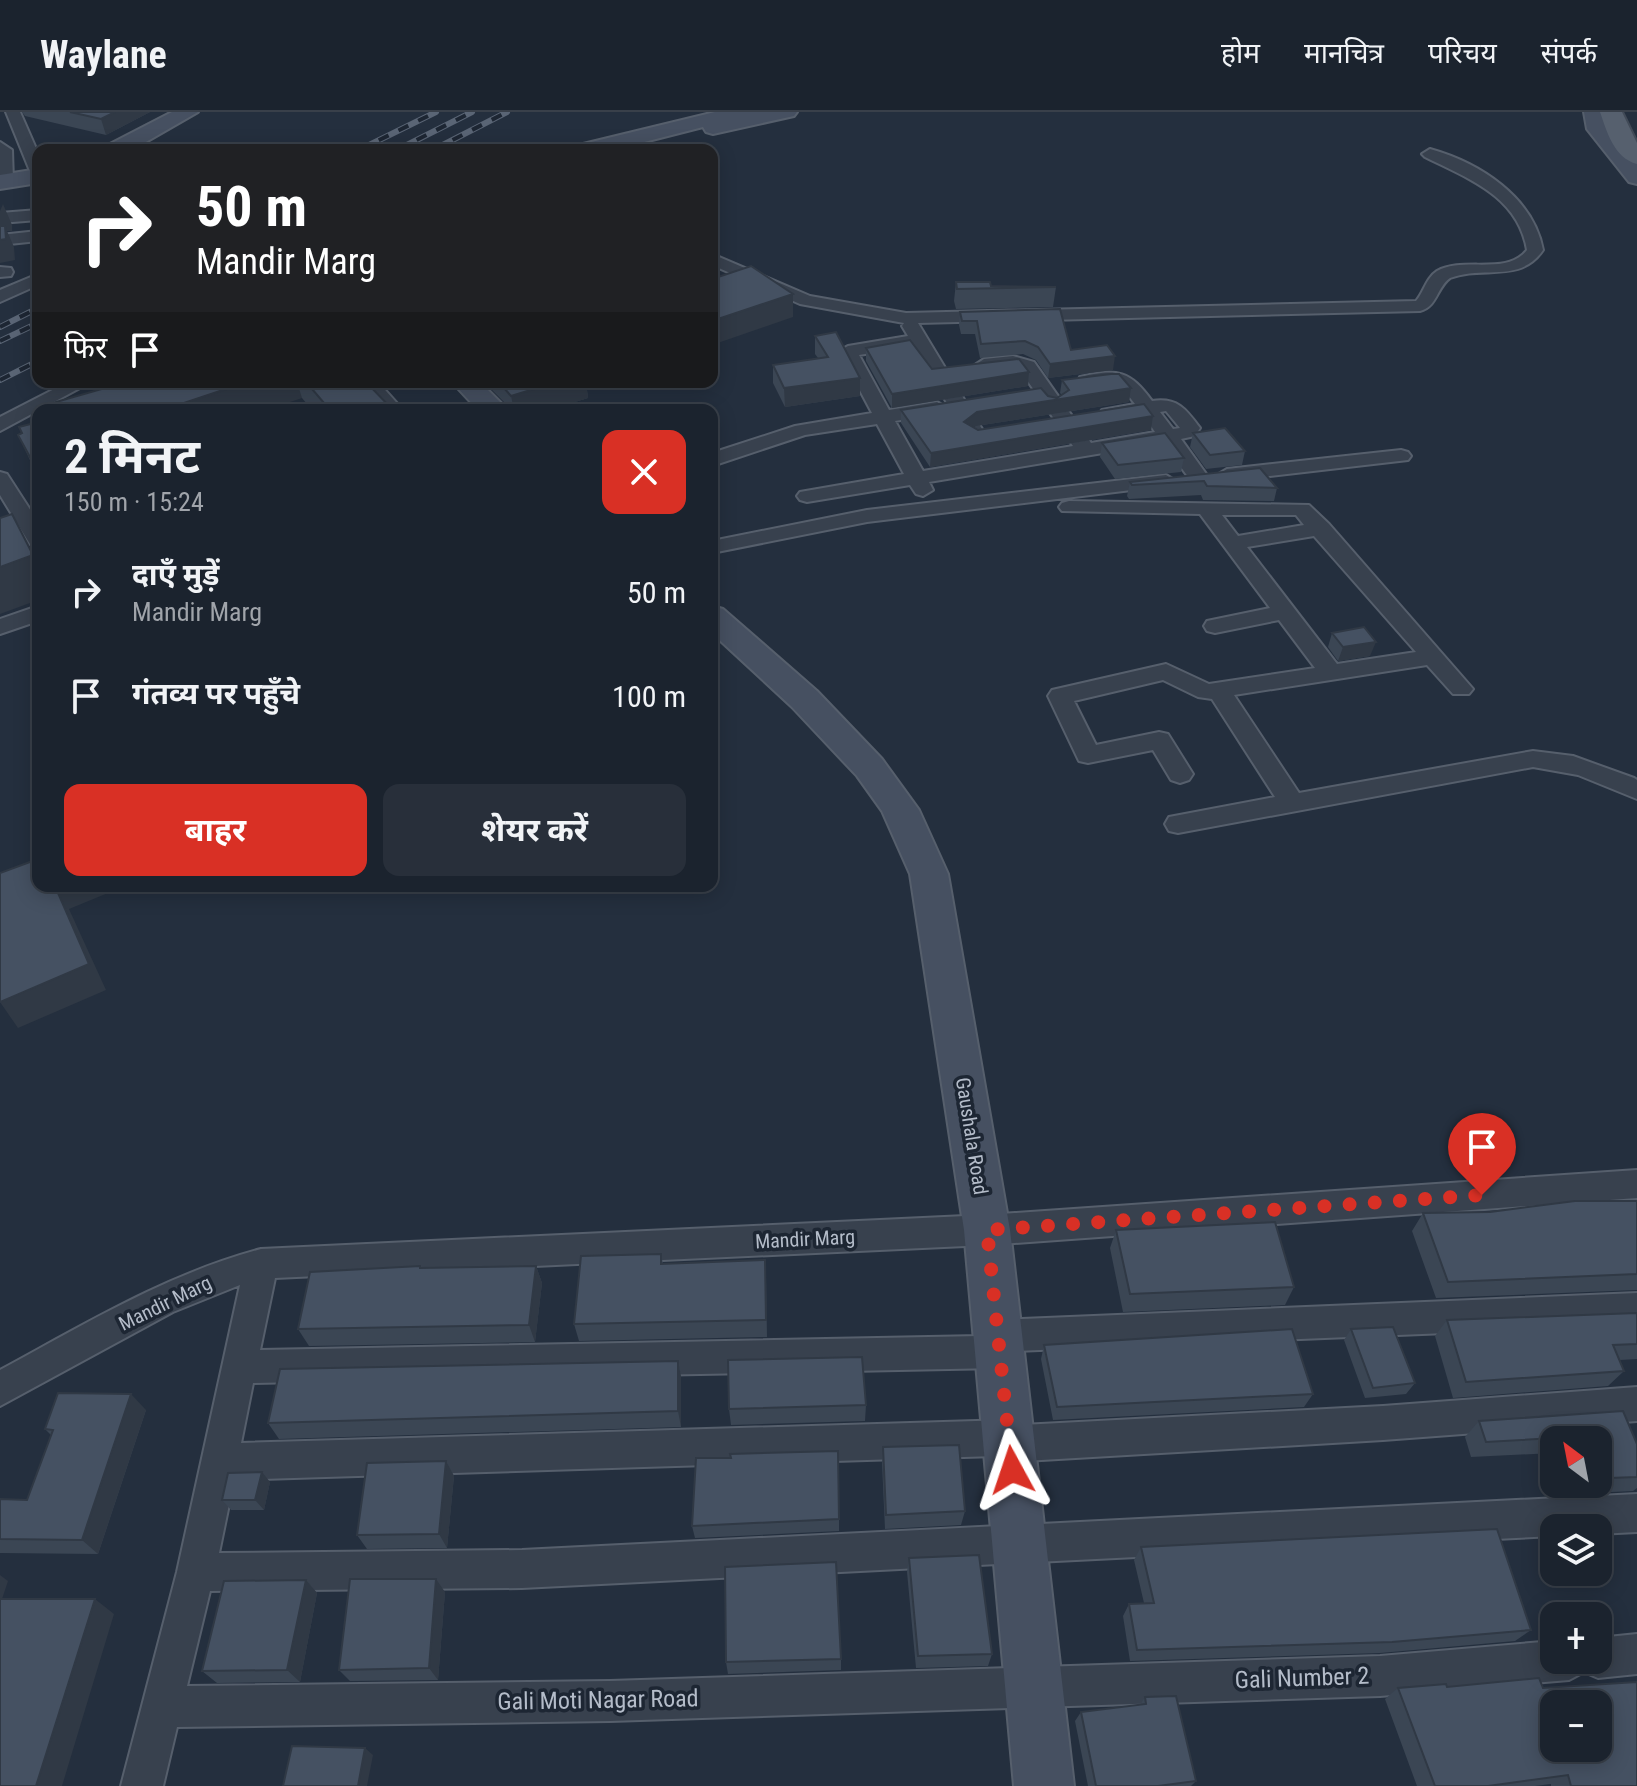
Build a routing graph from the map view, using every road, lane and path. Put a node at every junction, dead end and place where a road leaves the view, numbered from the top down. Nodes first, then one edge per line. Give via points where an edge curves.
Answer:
1 (188, 112) edge
2 (212, 112) edge
3 (740, 112) edge
4 (787, 112) edge
5 (1594, 112) edge
6 (1611, 112) edge
7 (1628, 112) edge
8 (17, 113) edge
9 (646, 137) junction
10 (1637, 137) edge
11 (127, 144) edge
12 (153, 144) edge
13 (614, 144) edge
14 (0, 146) edge
15 (1430, 154) dead end
16 (32, 156) edge
17 (1637, 157) edge
18 (32, 174) edge
19 (2, 177) edge
20 (1637, 177) edge
21 (32, 183) edge
22 (32, 215) edge
23 (0, 218) edge
24 (32, 237) edge
25 (0, 240) edge
26 (718, 262) edge
27 (32, 282) edge
28 (0, 297) edge
29 (906, 318) junction
30 (920, 340) junction
31 (953, 368) junction
32 (71, 388) edge
33 (373, 388) edge
34 (471, 388) edge
35 (1044, 390) junction
36 (1016, 396) edge
37 (40, 404) edge
38 (388, 404) edge
39 (488, 404) edge
40 (965, 404) junction
41 (1148, 407) junction
42 (32, 408) edge
43 (882, 417) junction
44 (1082, 419) junction
45 (0, 425) edge
46 (1038, 426) edge
47 (25, 433) edge
48 (1168, 436) junction
49 (0, 440) edge
50 (1401, 456) dead end
51 (718, 458) edge
52 (994, 464) junction
53 (1097, 469) junction
54 (916, 477) junction
55 (0, 478) edge
56 (1199, 478) junction
57 (807, 496) dead end
58 (956, 506) junction
59 (934, 508) junction
60 (1206, 508) junction
61 (1322, 528) junction
62 (32, 529) edge
63 (1232, 543) junction
64 (718, 546) edge
65 (1284, 612) junction
66 (32, 615) edge
67 (718, 622) edge
68 (1215, 626) dead end
69 (0, 627) edge
70 (1434, 657) junction
71 (1332, 674) junction
72 (1461, 689) dead end
73 (1219, 691) junction
74 (1180, 774) dead end
75 (1637, 790) edge
76 (1292, 803) junction
77 (1178, 824) dead end
78 (1637, 1184) edge
79 (987, 1230) junction
80 (261, 1264) junction
81 (1637, 1309) edge
82 (998, 1344) junction
83 (239, 1367) junction
84 (0, 1389) edge
85 (1637, 1404) edge
86 (1009, 1441) junction
87 (219, 1462) junction
88 (1637, 1513) edge
89 (1018, 1546) junction
90 (196, 1572) junction
91 (1637, 1654) edge
92 (1612, 1657) edge
93 (1540, 1662) edge
94 (1034, 1686) junction
95 (162, 1707) junction
96 (142, 1786) edge
97 (1044, 1786) edge

1 - 11 street
2 - 12 street
3 - 9 street
4 - 9 street
5 - 20 street via 1597,129
6 - 17 main road via 1621,140
7 - 10 main road
8 - 16 street
9 - 13 street
14 - 19 street via 5,150
15 - 29 street via 1497,189 1525,215 1535,242 1530,260 1445,274 1432,284 1420,306
18 - 19 street
19 - 21 street
22 - 23 street
24 - 25 street
26 - 29 street via 806,300
27 - 28 street
29 - 30 street
30 - 31 street
30 - 43 street via 848,351
31 - 35 street via 1022,363
31 - 40 street
32 - 37 street
33 - 38 street
34 - 39 street
35 - 36 street
35 - 41 street via 1117,378 1130,384
35 - 44 street
40 - 43 street
40 - 52 street via 984,434
41 - 44 street
41 - 48 street via 1173,407 1190,428
42 - 45 street
43 - 51 street via 781,435
43 - 54 street
44 - 46 street
44 - 53 street
47 - 49 street
48 - 53 street
48 - 56 street
50 - 56 street
52 - 53 street
52 - 54 street
53 - 56 street
53 - 58 street
54 - 57 street
54 - 59 street
55 - 62 street
58 - 59 street
58 - 60 street
59 - 64 street via 833,521
60 - 61 street via 1302,509
60 - 63 street
61 - 63 street
61 - 70 street
63 - 65 street
65 - 68 street
65 - 71 street
66 - 69 street
67 - 79 street, Gaushala Road via 859,755 912,832 929,874
70 - 71 street
70 - 72 street
71 - 73 street
73 - 74 street via 1206,692 1166,672 1060,696 1088,755 1159,740
73 - 76 street
75 - 76 street via 1592,770 1533,759
76 - 77 street
78 - 79 street, Mandir Marg
79 - 80 street, Mandir Marg
79 - 82 street, Gaushala Road
80 - 83 street
80 - 84 street, Mandir Marg via 163,1301
81 - 82 street
82 - 83 street
82 - 86 street, Gaushala Road
83 - 87 street
85 - 86 street via 1383,1423
86 - 87 street
86 - 89 street, Gaushala Road
87 - 90 street
88 - 89 street
89 - 90 street via 522,1569
89 - 94 street, Gaushala Road
90 - 95 street
91 - 92 street
93 - 94 street, Gali Number 2 via 1380,1676
94 - 95 street, Gali Moti Nagar Road via 610,1701
94 - 97 street, Gaushala Road
95 - 96 street

